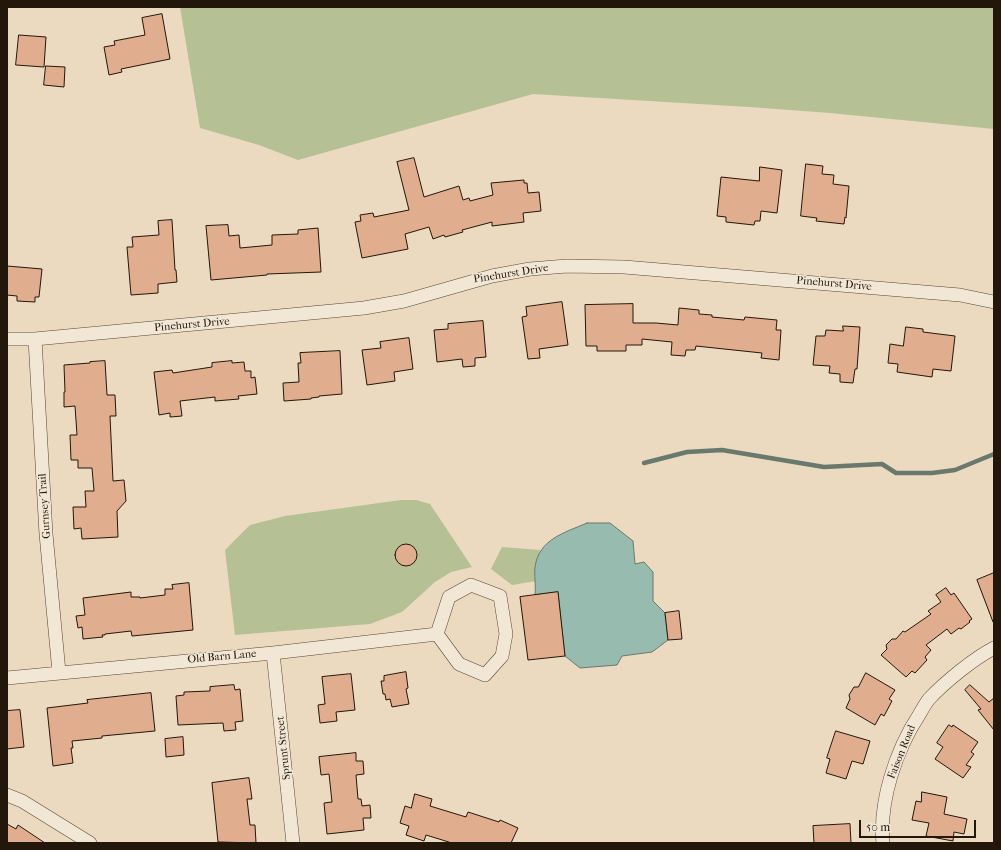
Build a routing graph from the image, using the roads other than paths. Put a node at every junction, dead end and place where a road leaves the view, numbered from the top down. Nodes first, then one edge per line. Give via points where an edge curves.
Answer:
1 (994, 302) edge
2 (7, 339) edge
3 (34, 339) junction
4 (437, 634) junction
5 (994, 648) edge
6 (273, 653) junction
7 (59, 672) junction
8 (7, 678) edge
9 (7, 795) edge
10 (90, 843) edge
11 (293, 843) edge
12 (884, 843) edge

1 - 3 street, Pinehurst Drive via 960,295 640,268 567,266 492,276 404,301 364,308
2 - 3 street, Pinehurst Drive
3 - 7 street, Gurnsey Trail via 46,534
4 - 4 street via 459,664 485,675 502,656 504,648 506,634 500,596 471,585 455,594 449,598
4 - 6 street, Old Barn Lane
5 - 12 street, Faison Road via 969,664 928,700 910,728 892,771 885,801
6 - 7 street, Old Barn Lane
6 - 11 street, Sprunt Street
7 - 8 street, Old Barn Lane
9 - 10 street via 22,801

